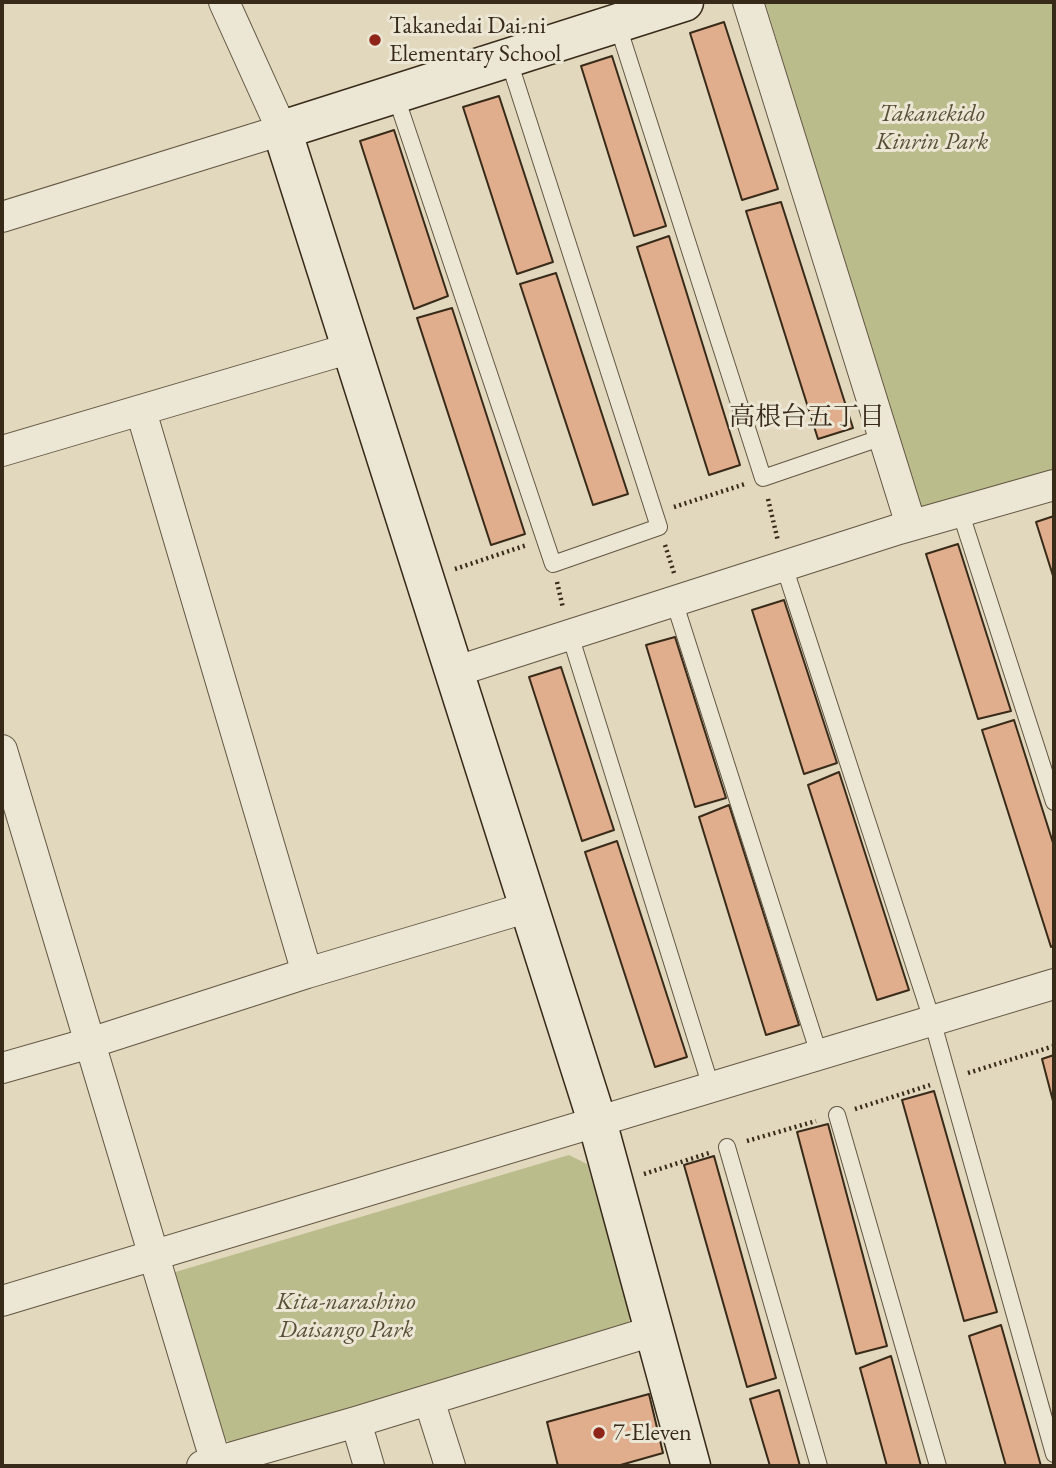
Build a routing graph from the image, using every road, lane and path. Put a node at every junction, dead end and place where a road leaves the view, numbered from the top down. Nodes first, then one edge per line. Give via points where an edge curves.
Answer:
1 (224, 2) edge
2 (684, 2) edge
3 (748, 2) edge
4 (617, 23) junction
5 (509, 58) junction
6 (395, 94) junction
7 (282, 130) junction
8 (2, 217) edge
9 (351, 348) junction
10 (141, 411) junction
11 (883, 436) junction
12 (2, 451) edge
13 (763, 478) junction
14 (1054, 485) edge
15 (960, 512) junction
16 (657, 520) junction
17 (911, 525) junction
18 (544, 539) junction
19 (553, 564) junction
20 (785, 566) junction
21 (445, 572) dead end
22 (678, 600) junction
23 (570, 635) junction
24 (454, 672) junction
25 (2, 750) edge
26 (1054, 802) edge
27 (529, 907) junction
28 (307, 973) junction
29 (1054, 984) edge
30 (932, 1020) junction
31 (90, 1043) junction
32 (819, 1054) junction
33 (2, 1068) edge
34 (711, 1087) junction
35 (837, 1115) dead end
36 (597, 1121) junction
37 (727, 1147) dead end
38 (153, 1256) junction
39 (2, 1301) edge
40 (653, 1331) junction
41 (429, 1400) junction
42 (356, 1422) junction
43 (1054, 1454) edge
44 (211, 1465) edge
45 (369, 1466) edge
46 (450, 1466) edge
47 (691, 1466) edge
48 (819, 1466) edge
49 (938, 1466) edge

1 - 7 street
2 - 4 street
3 - 11 street
4 - 5 street
4 - 13 lane
5 - 6 street
5 - 16 lane
6 - 7 street
6 - 18 lane
7 - 8 street
7 - 9 street
9 - 10 street
9 - 24 street
10 - 12 street
10 - 28 street
11 - 13 lane
11 - 17 street
13 - 16 path
13 - 20 path
14 - 15 street
15 - 17 street
15 - 26 lane
16 - 19 lane
16 - 22 path
17 - 20 street
18 - 19 lane
18 - 21 path
19 - 23 path
20 - 22 street
20 - 30 lane
22 - 23 street
22 - 32 lane
23 - 24 street
23 - 34 lane
24 - 27 street
25 - 31 street
27 - 28 street
27 - 36 street
28 - 31 street
29 - 30 street
30 - 32 street
30 - 43 lane
31 - 33 street
31 - 38 street
32 - 34 street
34 - 36 street
35 - 49 lane
36 - 38 street
36 - 40 street
37 - 48 lane
38 - 39 street
38 - 44 street
40 - 41 street
40 - 47 street
41 - 42 street
41 - 46 street
42 - 44 street
42 - 45 street

